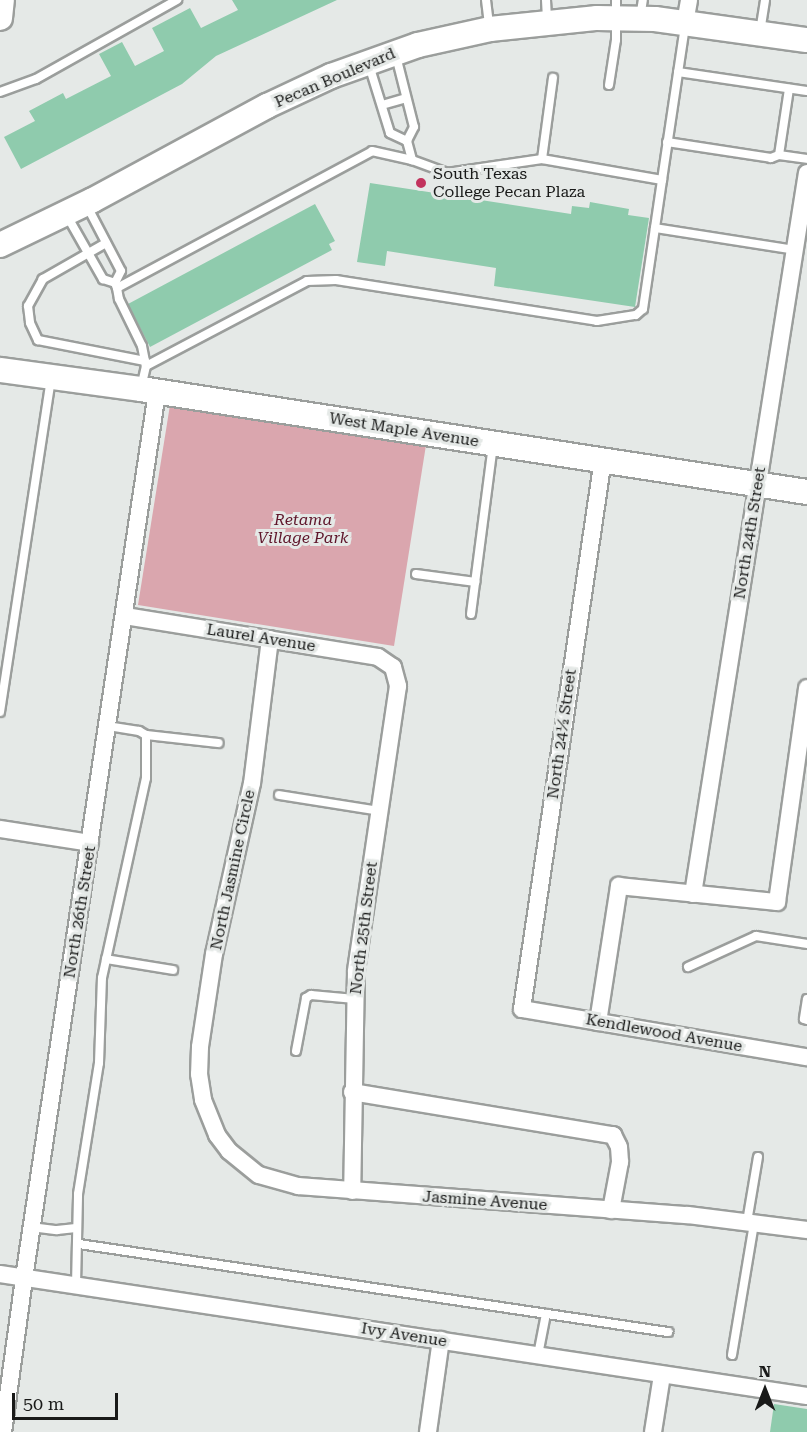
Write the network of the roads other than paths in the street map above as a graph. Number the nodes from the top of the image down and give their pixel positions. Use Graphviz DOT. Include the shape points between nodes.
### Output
graph roads {
  1 [pos="3,0"];
  2 [pos="177,0"];
  3 [pos="486,0"];
  4 [pos="765,0"];
  5 [pos="616,9"];
  6 [pos="641,9"];
  7 [pos="546,11"];
  8 [pos="687,11"];
  9 [pos="0,18"];
  10 [pos="490,29"];
  11 [pos="759,33"];
  12 [pos="807,40"];
  13 [pos="395,52"];
  14 [pos="368,62"];
  15 [pos="678,72"];
  16 [pos="553,78"];
  17 [pos="609,85"];
  18 [pos="789,89"];
  19 [pos="807,91"];
  20 [pos="0,92"];
  21 [pos="406,98"];
  22 [pos="382,105"];
  23 [pos="407,141"];
  24 [pos="667,142"];
  25 [pos="778,155"];
  26 [pos="542,159"];
  27 [pos="807,159"];
  28 [pos="412,160"];
  29 [pos="807,173"];
  30 [pos="662,180"];
  31 [pos="76,208"];
  32 [pos="654,228"];
  33 [pos="106,243"];
  34 [pos="0,245"];
  35 [pos="795,250"];
  36 [pos="88,254"];
  37 [pos="116,286"];
  38 [pos="0,370"];
  39 [pos="51,377"];
  40 [pos="147,377"];
  41 [pos="493,443"];
  42 [pos="603,459"];
  43 [pos="758,485"];
  44 [pos="807,492"];
  45 [pos="416,574"];
  46 [pos="475,582"];
  47 [pos="471,614"];
  48 [pos="125,616"];
  49 [pos="270,639"];
  50 [pos="393,667"];
  51 [pos="807,688"];
  52 [pos="0,712"];
  53 [pos="108,726"];
  54 [pos="146,735"];
  55 [pos="219,743"];
  56 [pos="279,795"];
  57 [pos="380,811"];
  58 [pos="0,829"];
  59 [pos="90,843"];
  60 [pos="693,894"];
  61 [pos="807,945"];
  62 [pos="106,959"];
  63 [pos="688,967"];
  64 [pos="172,970"];
  65 [pos="355,999"];
  66 [pos="807,999"];
  67 [pos="522,1008"];
  68 [pos="807,1020"];
  69 [pos="598,1022"];
  70 [pos="296,1051"];
  71 [pos="807,1057"];
  72 [pos="352,1092"];
  73 [pos="203,1100"];
  74 [pos="758,1157"];
  75 [pos="351,1191"];
  76 [pos="611,1210"];
  77 [pos="750,1223"];
  78 [pos="32,1227"];
  79 [pos="76,1228"];
  80 [pos="807,1230"];
  81 [pos="79,1244"];
  82 [pos="0,1274"];
  83 [pos="24,1278"];
  84 [pos="76,1285"];
  85 [pos="546,1314"];
  86 [pos="668,1332"];
  87 [pos="441,1340"];
  88 [pos="538,1355"];
  89 [pos="732,1355"];
  90 [pos="662,1375"];
  91 [pos="807,1396"];
  92 [pos="3,1432"];
  93 [pos="428,1432"];
  94 [pos="653,1432"];
  1 -- 9 [label="main road"];
  2 -- 20 [label="lane" via="36,79"];
  3 -- 10 [label="lane"];
  4 -- 11 [label="lane"];
  5 -- 6 [label="main road, Pecan Boulevard"];
  5 -- 7 [label="main road, Pecan Boulevard"];
  5 -- 17 [label="lane"];
  6 -- 8 [label="main road, Pecan Boulevard"];
  7 -- 10 [label="main road, Pecan Boulevard"];
  8 -- 11 [label="main road, Pecan Boulevard"];
  8 -- 15 [label="lane"];
  10 -- 13 [label="main road, Pecan Boulevard"];
  11 -- 12 [label="main road, Pecan Boulevard"];
  13 -- 14 [label="main road, Pecan Boulevard"];
  13 -- 21 [label="lane"];
  14 -- 22 [label="lane"];
  14 -- 31 [label="main road, Pecan Boulevard" via="267,106"];
  15 -- 18 [label="lane"];
  15 -- 24 [label="lane"];
  16 -- 26 [label="lane"];
  18 -- 19 [label="lane"];
  18 -- 25 [label="lane"];
  21 -- 22 [label="lane"];
  21 -- 23 [label="lane" via="414,127"];
  22 -- 23 [label="lane" via="390,133"];
  23 -- 28 [label="lane"];
  24 -- 25 [label="lane" via="771,158"];
  24 -- 30 [label="lane"];
  25 -- 27 [label="lane"];
  26 -- 28 [label="lane" via="447,173"];
  26 -- 30 [label="lane"];
  28 -- 37 [label="lane" via="372,151"];
  29 -- 35 [label="street, North 24th Street"];
  30 -- 32 [label="lane"];
  31 -- 33 [label="lane"];
  31 -- 34 [label="main road, Pecan Boulevard"];
  31 -- 36 [label="lane"];
  32 -- 35 [label="lane"];
  32 -- 40 [label="lane" via="643,309 636,315 597,321 336,280 307,281"];
  33 -- 36 [label="lane"];
  33 -- 37 [label="lane" via="121,271"];
  35 -- 43 [label="street, North 24th Street"];
  36 -- 37 [label="lane" via="103,279"];
  36 -- 40 [label="lane" via="43,279 33,295 28,306 38,340"];
  37 -- 40 [label="lane" via="142,346"];
  38 -- 39 [label="main road, West Maple Avenue"];
  39 -- 40 [label="main road, West Maple Avenue"];
  39 -- 52 [label="lane"];
  40 -- 41 [label="main road, West Maple Avenue"];
  40 -- 48 [label="street, North 26th Street"];
  41 -- 42 [label="main road, West Maple Avenue"];
  41 -- 46 [label="lane"];
  42 -- 43 [label="main road, West Maple Avenue"];
  42 -- 67 [label="street, North 24½ Street"];
  43 -- 44 [label="main road, West Maple Avenue"];
  43 -- 60 [label="street, North 24th Street"];
  45 -- 46 [label="lane"];
  46 -- 47 [label="lane"];
  48 -- 49 [label="street, Laurel Avenue"];
  48 -- 53 [label="street, North 26th Street"];
  49 -- 50 [label="street, Laurel Avenue" via="378,657"];
  49 -- 73 [label="street, North Jasmine Circle" via="252,783 202,1020 199,1074"];
  50 -- 57 [label="street, North 25th Street" via="398,686"];
  51 -- 60 [label="street" via="777,902"];
  53 -- 54 [label="lane"];
  53 -- 59 [label="street, North 26th Street"];
  54 -- 55 [label="lane"];
  54 -- 62 [label="lane" via="146,778"];
  56 -- 57 [label="lane"];
  57 -- 65 [label="street, North 25th Street"];
  58 -- 59 [label="street"];
  59 -- 78 [label="street, North 26th Street"];
  60 -- 69 [label="street" via="619,886"];
  61 -- 63 [label="lane" via="756,936"];
  62 -- 64 [label="lane"];
  62 -- 79 [label="lane" via="100,1003 99,1063"];
  65 -- 70 [label="lane" via="311,995 306,998"];
  65 -- 72 [label="street, North 25th Street"];
  66 -- 68 [label="lane"];
  67 -- 69 [label="street, Kendlewood Avenue"];
  69 -- 71 [label="street, Kendlewood Avenue"];
  72 -- 75 [label="street, North 25th Street"];
  72 -- 76 [label="street" via="613,1135 620,1162"];
  73 -- 75 [label="street, Jasmine Avenue" via="217,1135 229,1151 260,1175 298,1186"];
  74 -- 77 [label="lane"];
  75 -- 76 [label="street, Jasmine Avenue"];
  76 -- 77 [label="street, Jasmine Avenue"];
  77 -- 80 [label="street, Jasmine Avenue"];
  77 -- 89 [label="lane"];
  78 -- 79 [label="lane"];
  78 -- 83 [label="street, North 26th Street"];
  79 -- 81 [label="lane"];
  81 -- 84 [label="lane"];
  81 -- 85 [label="lane"];
  82 -- 83 [label="street, Ivy Avenue"];
  83 -- 84 [label="street, Ivy Avenue"];
  83 -- 92 [label="street, North 26th Street"];
  84 -- 87 [label="street, Ivy Avenue"];
  85 -- 86 [label="lane"];
  85 -- 88 [label="lane"];
  87 -- 88 [label="street, Ivy Avenue"];
  87 -- 93 [label="street"];
  88 -- 90 [label="street, Ivy Avenue"];
  90 -- 91 [label="street, Ivy Avenue"];
  90 -- 94 [label="street"];
}
